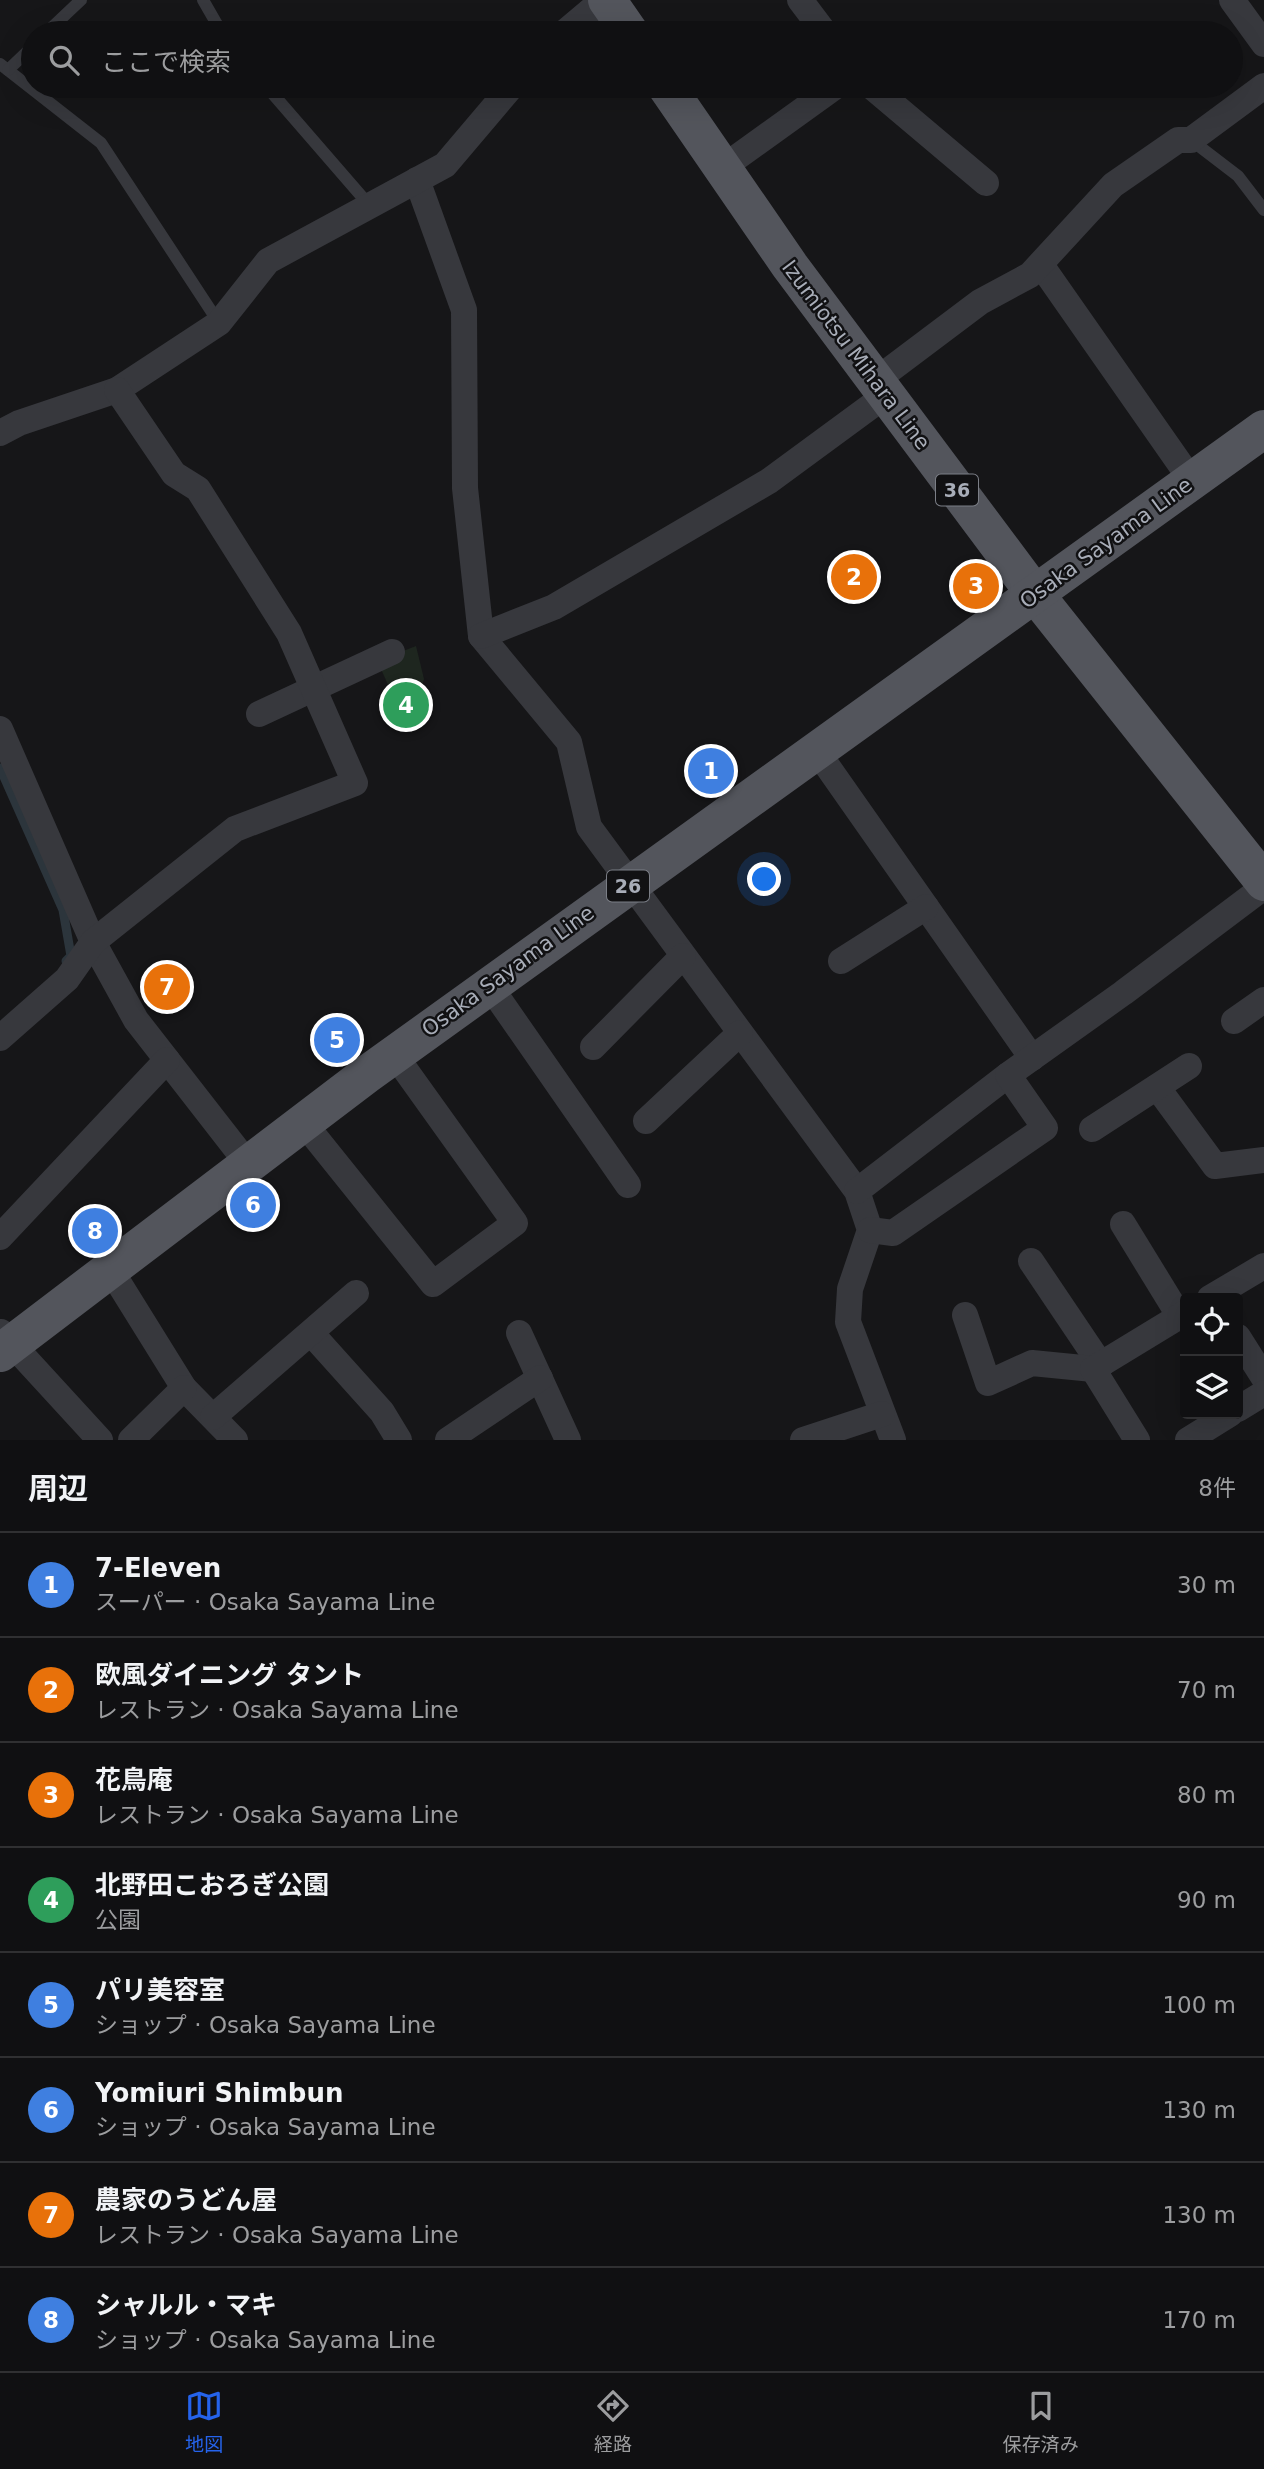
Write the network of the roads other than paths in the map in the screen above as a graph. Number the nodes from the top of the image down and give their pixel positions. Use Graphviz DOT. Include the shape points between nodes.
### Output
graph roads {
  1 [pos="81,0"];
  2 [pos="203,0"];
  3 [pos="605,0"];
  4 [pos="800,0"];
  5 [pos="1233,0"];
  6 [pos="59,21"];
  7 [pos="215,21"];
  8 [pos="579,21"];
  9 [pos="621,21"];
  10 [pos="816,21"];
  11 [pos="1264,44"];
  12 [pos="21,55"];
  13 [pos="4,67"];
  14 [pos="21,80"];
  15 [pos="1264,86"];
  16 [pos="44,98"];
  17 [pos="276,98"];
  18 [pos="502,98"];
  19 [pos="674,98"];
  20 [pos="819,98"];
  21 [pos="885,98"];
  22 [pos="1191,139"];
  23 [pos="722,168"];
  24 [pos="417,180"];
  25 [pos="986,183"];
  26 [pos="370,206"];
  27 [pos="1264,210"];
  28 [pos="1041,265"];
  29 [pos="219,323"];
  30 [pos="880,388"];
  31 [pos="117,390"];
  32 [pos="1264,429"];
  33 [pos="0,433"];
  34 [pos="1192,481"];
  35 [pos="1035,594"];
  36 [pos="481,636"];
  37 [pos="393,652"];
  38 [pos="314,689"];
  39 [pos="259,713"];
  40 [pos="0,729"];
  41 [pos="816,750"];
  42 [pos="1264,882"];
  43 [pos="629,885"];
  44 [pos="1264,887"];
  45 [pos="926,907"];
  46 [pos="93,943"];
  47 [pos="683,956"];
  48 [pos="841,961"];
  49 [pos="489,985"];
  50 [pos="1264,1000"];
  51 [pos="1234,1021"];
  52 [pos="740,1033"];
  53 [pos="0,1038"];
  54 [pos="593,1047"];
  55 [pos="394,1054"];
  56 [pos="1032,1058"];
  57 [pos="167,1060"];
  58 [pos="1189,1066"];
  59 [pos="1008,1074"];
  60 [pos="1157,1087"];
  61 [pos="646,1121"];
  62 [pos="303,1122"];
  63 [pos="1093,1129"];
  64 [pos="1264,1160"];
  65 [pos="248,1164"];
  66 [pos="628,1185"];
  67 [pos="857,1191"];
  68 [pos="1123,1224"];
  69 [pos="870,1230"];
  70 [pos="0,1237"];
  71 [pos="1031,1261"];
  72 [pos="1264,1266"];
  73 [pos="110,1269"];
  74 [pos="356,1293"];
  75 [pos="1220,1293"];
  76 [pos="1180,1310"];
  77 [pos="965,1315"];
  78 [pos="1180,1317"];
  79 [pos="519,1333"];
  80 [pos="311,1334"];
  81 [pos="4,1343"];
  82 [pos="1243,1345"];
  83 [pos="1097,1367"];
  84 [pos="540,1378"];
  85 [pos="1264,1378"];
  86 [pos="184,1388"];
  87 [pos="1264,1392"];
  88 [pos="1243,1406"];
  89 [pos="882,1414"];
  90 [pos="213,1417"];
  91 [pos="1222,1419"];
  92 [pos="100,1440"];
  93 [pos="131,1440"];
  94 [pos="235,1440"];
  95 [pos="399,1440"];
  96 [pos="448,1440"];
  97 [pos="568,1440"];
  98 [pos="803,1440"];
  99 [pos="893,1440"];
  100 [pos="1138,1440"];
  101 [pos="1188,1440"];
  1 -- 6 [label="lane"];
  2 -- 7 [label="lane"];
  3 -- 8 [label="street"];
  3 -- 9 [label="main road"];
  4 -- 10 [label="street"];
  5 -- 11 [label="street"];
  12 -- 13 [label="lane"];
  13 -- 14 [label="lane"];
  15 -- 22 [label="street"];
  16 -- 29 [label="lane" via="101,143"];
  17 -- 26 [label="lane"];
  18 -- 24 [label="street" via="445,165"];
  19 -- 23 [label="main road, Izumiotsu Mihara Line / 36"];
  20 -- 23 [label="street"];
  21 -- 25 [label="street"];
  22 -- 27 [label="lane" via="1238,176"];
  22 -- 28 [label="street" via="1178,140 1113,185"];
  23 -- 30 [label="main road, Izumiotsu Mihara Line / 36"];
  24 -- 26 [label="street"];
  24 -- 36 [label="street" via="464,310 465,488"];
  26 -- 29 [label="street" via="268,261"];
  28 -- 30 [label="street" via="980,302"];
  28 -- 34 [label="street"];
  29 -- 31 [label="street"];
  30 -- 35 [label="main road, Izumiotsu Mihara Line / 36"];
  30 -- 36 [label="street" via="769,481 554,607"];
  31 -- 33 [label="street"];
  31 -- 38 [label="street" via="174,474 198,489 289,633"];
  32 -- 34 [label="main road, Osaka Sayama Line / 26"];
  34 -- 35 [label="main road, Osaka Sayama Line / 26"];
  35 -- 41 [label="main road, Osaka Sayama Line / 26"];
  35 -- 42 [label="main road, Izumiotsu Mihara Line / 36"];
  36 -- 43 [label="street" via="569,742 589,827"];
  37 -- 38 [label="street"];
  38 -- 39 [label="street"];
  38 -- 46 [label="street" via="355,783 235,829"];
  40 -- 46 [label="street"];
  41 -- 43 [label="main road, Osaka Sayama Line / 26"];
  41 -- 45 [label="street"];
  43 -- 47 [label="street"];
  43 -- 49 [label="main road, Osaka Sayama Line / 26"];
  44 -- 56 [label="street"];
  45 -- 48 [label="street"];
  45 -- 56 [label="street"];
  46 -- 53 [label="street" via="67,979"];
  46 -- 57 [label="street" via="136,1020"];
  47 -- 52 [label="street"];
  47 -- 54 [label="street"];
  49 -- 55 [label="main road, Osaka Sayama Line / 26"];
  49 -- 66 [label="street"];
  50 -- 51 [label="street"];
  52 -- 61 [label="street"];
  52 -- 67 [label="street"];
  55 -- 62 [label="main road, Osaka Sayama Line / 26"];
  55 -- 62 [label="street" via="515,1223 433,1284"];
  56 -- 59 [label="street"];
  57 -- 65 [label="street"];
  57 -- 70 [label="street"];
  58 -- 60 [label="street"];
  59 -- 67 [label="street"];
  59 -- 69 [label="street" via="1045,1128 892,1233"];
  60 -- 63 [label="street"];
  60 -- 64 [label="street" via="1215,1166"];
  62 -- 65 [label="main road, Osaka Sayama Line / 26"];
  65 -- 73 [label="main road, Osaka Sayama Line / 26"];
  67 -- 69 [label="street"];
  68 -- 76 [label="street"];
  69 -- 89 [label="street" via="850,1289 848,1322"];
  71 -- 83 [label="street"];
  72 -- 75 [label="street"];
  73 -- 81 [label="main road, Osaka Sayama Line / 26"];
  73 -- 86 [label="street"];
  74 -- 80 [label="street"];
  77 -- 83 [label="street" via="988,1382 1032,1363"];
  78 -- 83 [label="street"];
  79 -- 84 [label="street"];
  80 -- 90 [label="street"];
  80 -- 95 [label="street" via="382,1412"];
  81 -- 92 [label="street"];
  82 -- 85 [label="street"];
  83 -- 100 [label="street"];
  84 -- 96 [label="street"];
  84 -- 97 [label="street"];
  86 -- 90 [label="street"];
  86 -- 93 [label="street"];
  87 -- 88 [label="street"];
  89 -- 98 [label="street"];
  89 -- 99 [label="street"];
  90 -- 94 [label="street"];
  91 -- 101 [label="street"];
}
